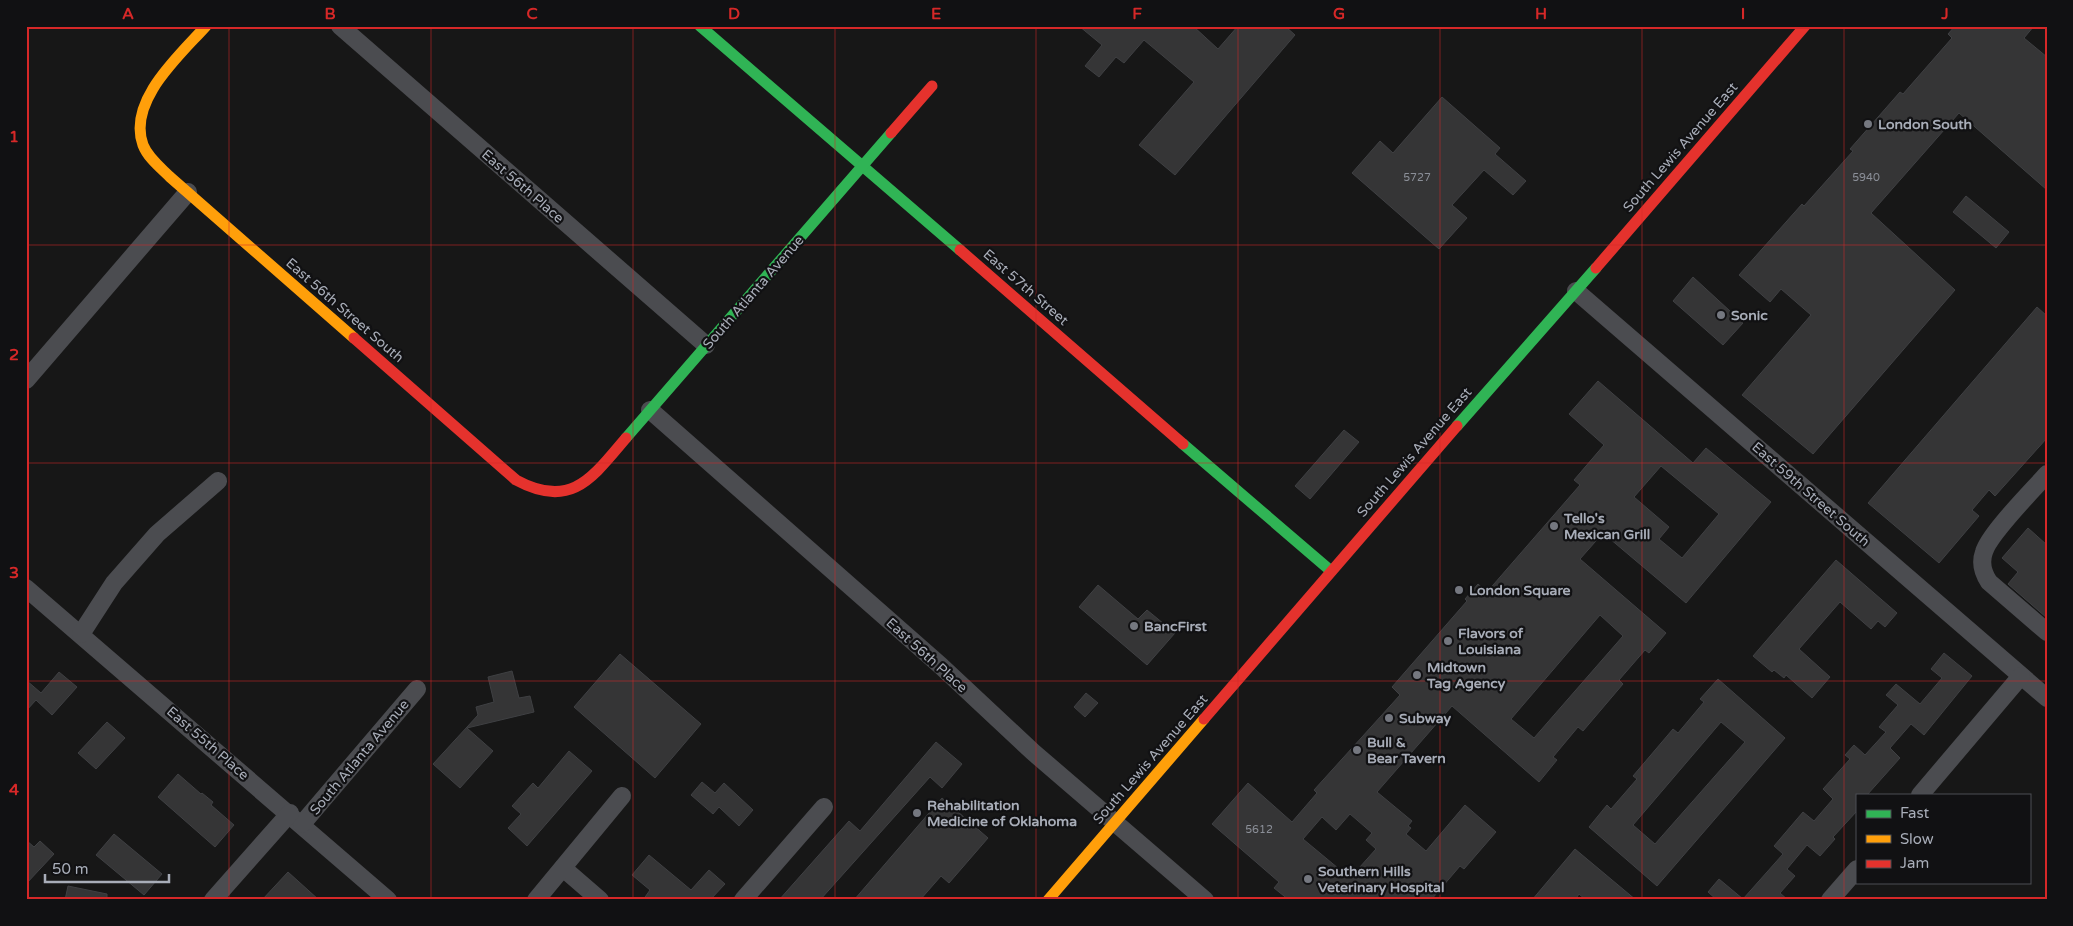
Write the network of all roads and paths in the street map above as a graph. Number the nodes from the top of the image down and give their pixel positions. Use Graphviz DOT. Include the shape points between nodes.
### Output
graph roads {
  1 [pos="206,26"];
  2 [pos="340,26"];
  3 [pos="700,26"];
  4 [pos="1805,26"];
  5 [pos="932,86"];
  6 [pos="863,165"];
  7 [pos="188,192"];
  8 [pos="1576,291"];
  9 [pos="706,345"];
  10 [pos="26,380"];
  11 [pos="650,410"];
  12 [pos="2047,474"];
  13 [pos="218,482"];
  14 [pos="569,491"];
  15 [pos="1331,571"];
  16 [pos="26,588"];
  17 [pos="2047,632"];
  18 [pos="81,634"];
  19 [pos="2022,676"];
  20 [pos="416,689"];
  21 [pos="2047,698"];
  22 [pos="1921,794"];
  23 [pos="622,796"];
  24 [pos="824,807"];
  25 [pos="296,819"];
  26 [pos="1114,822"];
  27 [pos="563,868"];
  28 [pos="1856,869"];
  29 [pos="214,900"];
  30 [pos="388,900"];
  31 [pos="536,900"];
  32 [pos="600,900"];
  33 [pos="742,900"];
  34 [pos="1048,900"];
  35 [pos="1205,900"];
  36 [pos="1830,900"];
  1 -- 7 [label="street, East 56th Street South" via="150,92 141,111 138,130 151,158"];
  2 -- 9 [label="street, East 56th Place"];
  3 -- 6 [label="street, East 57th Street"];
  4 -- 8 [label="street, South Lewis Avenue East"];
  5 -- 6 [label="street, South Atlanta Avenue"];
  6 -- 9 [label="street, South Atlanta Avenue"];
  6 -- 15 [label="street, East 57th Street"];
  7 -- 10 [label="street"];
  7 -- 14 [label="street, East 56th Street South" via="516,480 532,490 548,494"];
  8 -- 15 [label="street, South Lewis Avenue East"];
  8 -- 19 [label="street, East 59th Street South"];
  9 -- 11 [label="street, South Atlanta Avenue"];
  11 -- 14 [label="street, South Atlanta Avenue" via="596,473"];
  11 -- 26 [label="street, East 56th Place"];
  12 -- 17 [label="street" via="1989,541 1982,560 1985,576 1990,582"];
  13 -- 18 [label="street" via="157,534 114,583"];
  15 -- 26 [label="street, South Lewis Avenue East"];
  16 -- 18 [label="street, East 55th Place"];
  18 -- 25 [label="street, East 55th Place"];
  19 -- 21 [label="street, East 59th Street South"];
  19 -- 22 [label="street"];
  20 -- 25 [label="street, South Atlanta Avenue"];
  23 -- 27 [label="street"];
  24 -- 33 [label="street"];
  25 -- 29 [label="street, South Atlanta Avenue"];
  25 -- 30 [label="street, East 55th Place"];
  26 -- 34 [label="street, South Lewis Avenue East"];
  26 -- 35 [label="street, East 56th Place"];
  27 -- 31 [label="street"];
  27 -- 32 [label="street"];
  28 -- 36 [label="street"];
}
